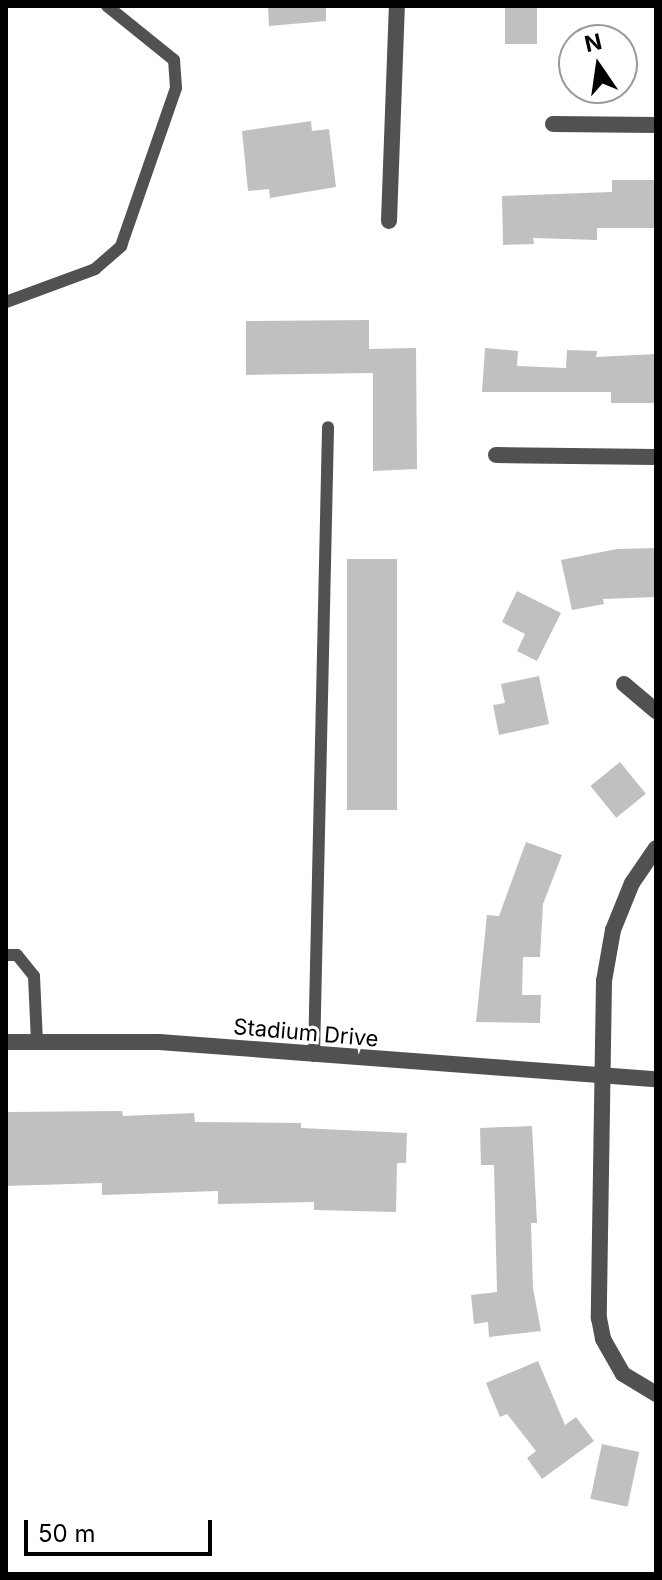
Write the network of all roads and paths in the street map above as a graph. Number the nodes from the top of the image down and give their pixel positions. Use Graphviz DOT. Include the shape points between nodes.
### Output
graph roads {
  1 [pos="107,6"];
  2 [pos="397,6"];
  3 [pos="553,124"];
  4 [pos="656,125"];
  5 [pos="389,221"];
  6 [pos="6,302"];
  7 [pos="328,427"];
  8 [pos="496,455"];
  9 [pos="656,457"];
  10 [pos="624,684"];
  11 [pos="656,711"];
  12 [pos="656,848"];
  13 [pos="6,955"];
  14 [pos="37,1041"];
  15 [pos="6,1042"];
  16 [pos="314,1056"];
  17 [pos="603,1075"];
  18 [pos="656,1079"];
  19 [pos="656,1394"];
  1 -- 6 [label="lane" via="174,60 176,88 121,246 95,269"];
  2 -- 5 [label="street"];
  3 -- 4 [label="street"];
  7 -- 16 [label="lane"];
  8 -- 9 [label="street"];
  10 -- 11 [label="street"];
  12 -- 17 [label="street" via="632,883 613,930 604,981"];
  13 -- 14 [label="lane" via="17,955 34,976"];
  14 -- 15 [label="street, Stadium Drive"];
  14 -- 16 [label="street, Stadium Drive" via="159,1042"];
  16 -- 17 [label="street, Stadium Drive"];
  17 -- 18 [label="street, Stadium Drive"];
  17 -- 19 [label="street" via="599,1318 603,1339 623,1374"];
}
